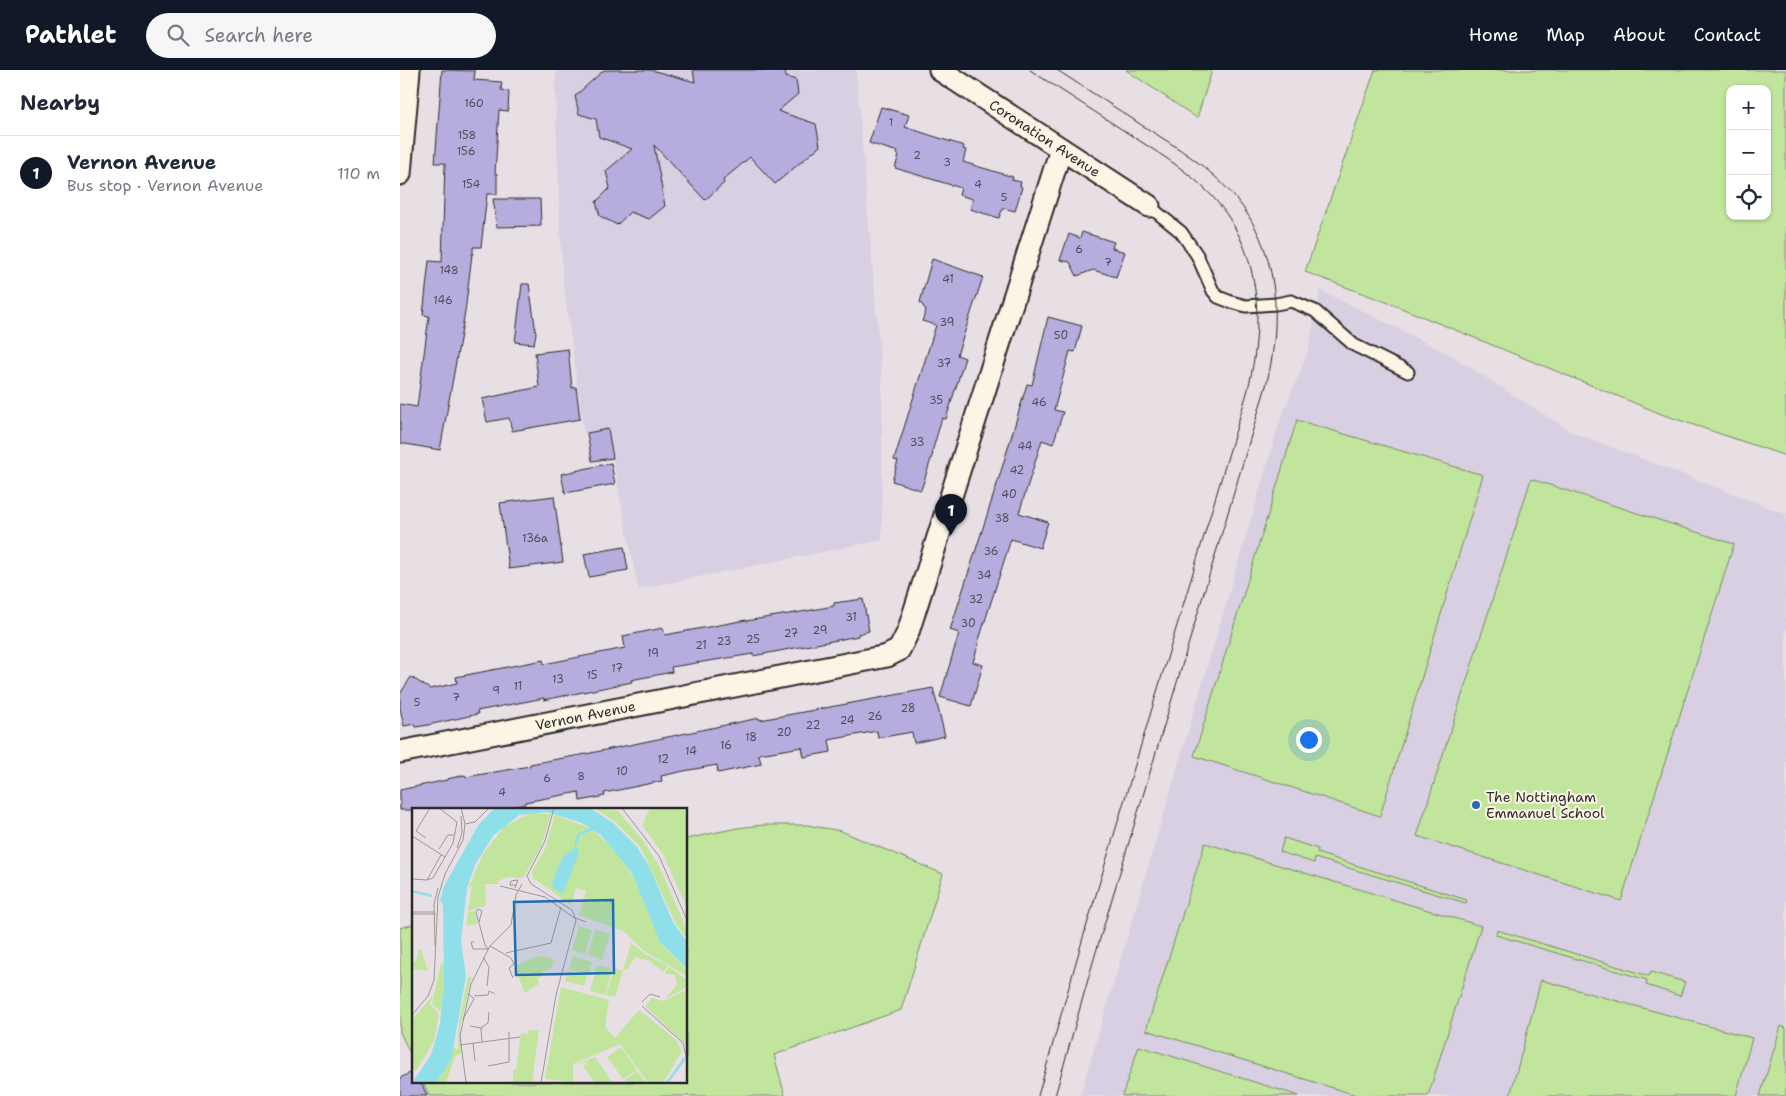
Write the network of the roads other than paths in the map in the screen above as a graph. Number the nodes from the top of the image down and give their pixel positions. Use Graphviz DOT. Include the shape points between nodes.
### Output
graph roads {
  1 [pos="410,70"];
  2 [pos="940,70"];
  3 [pos="1061,150"];
  4 [pos="400,174"];
  5 [pos="1149,206"];
  6 [pos="1408,372"];
  7 [pos="400,752"];
  1 -- 4 [label="street"];
  2 -- 3 [label="street, Coronation Avenue"];
  3 -- 5 [label="street, Coronation Avenue"];
  3 -- 7 [label="street, Vernon Avenue" via="908,632 899,650 887,656"];
  5 -- 6 [label="lane" via="1181,232 1197,255 1218,297 1246,306 1291,300 1315,311 1354,346"];
}
